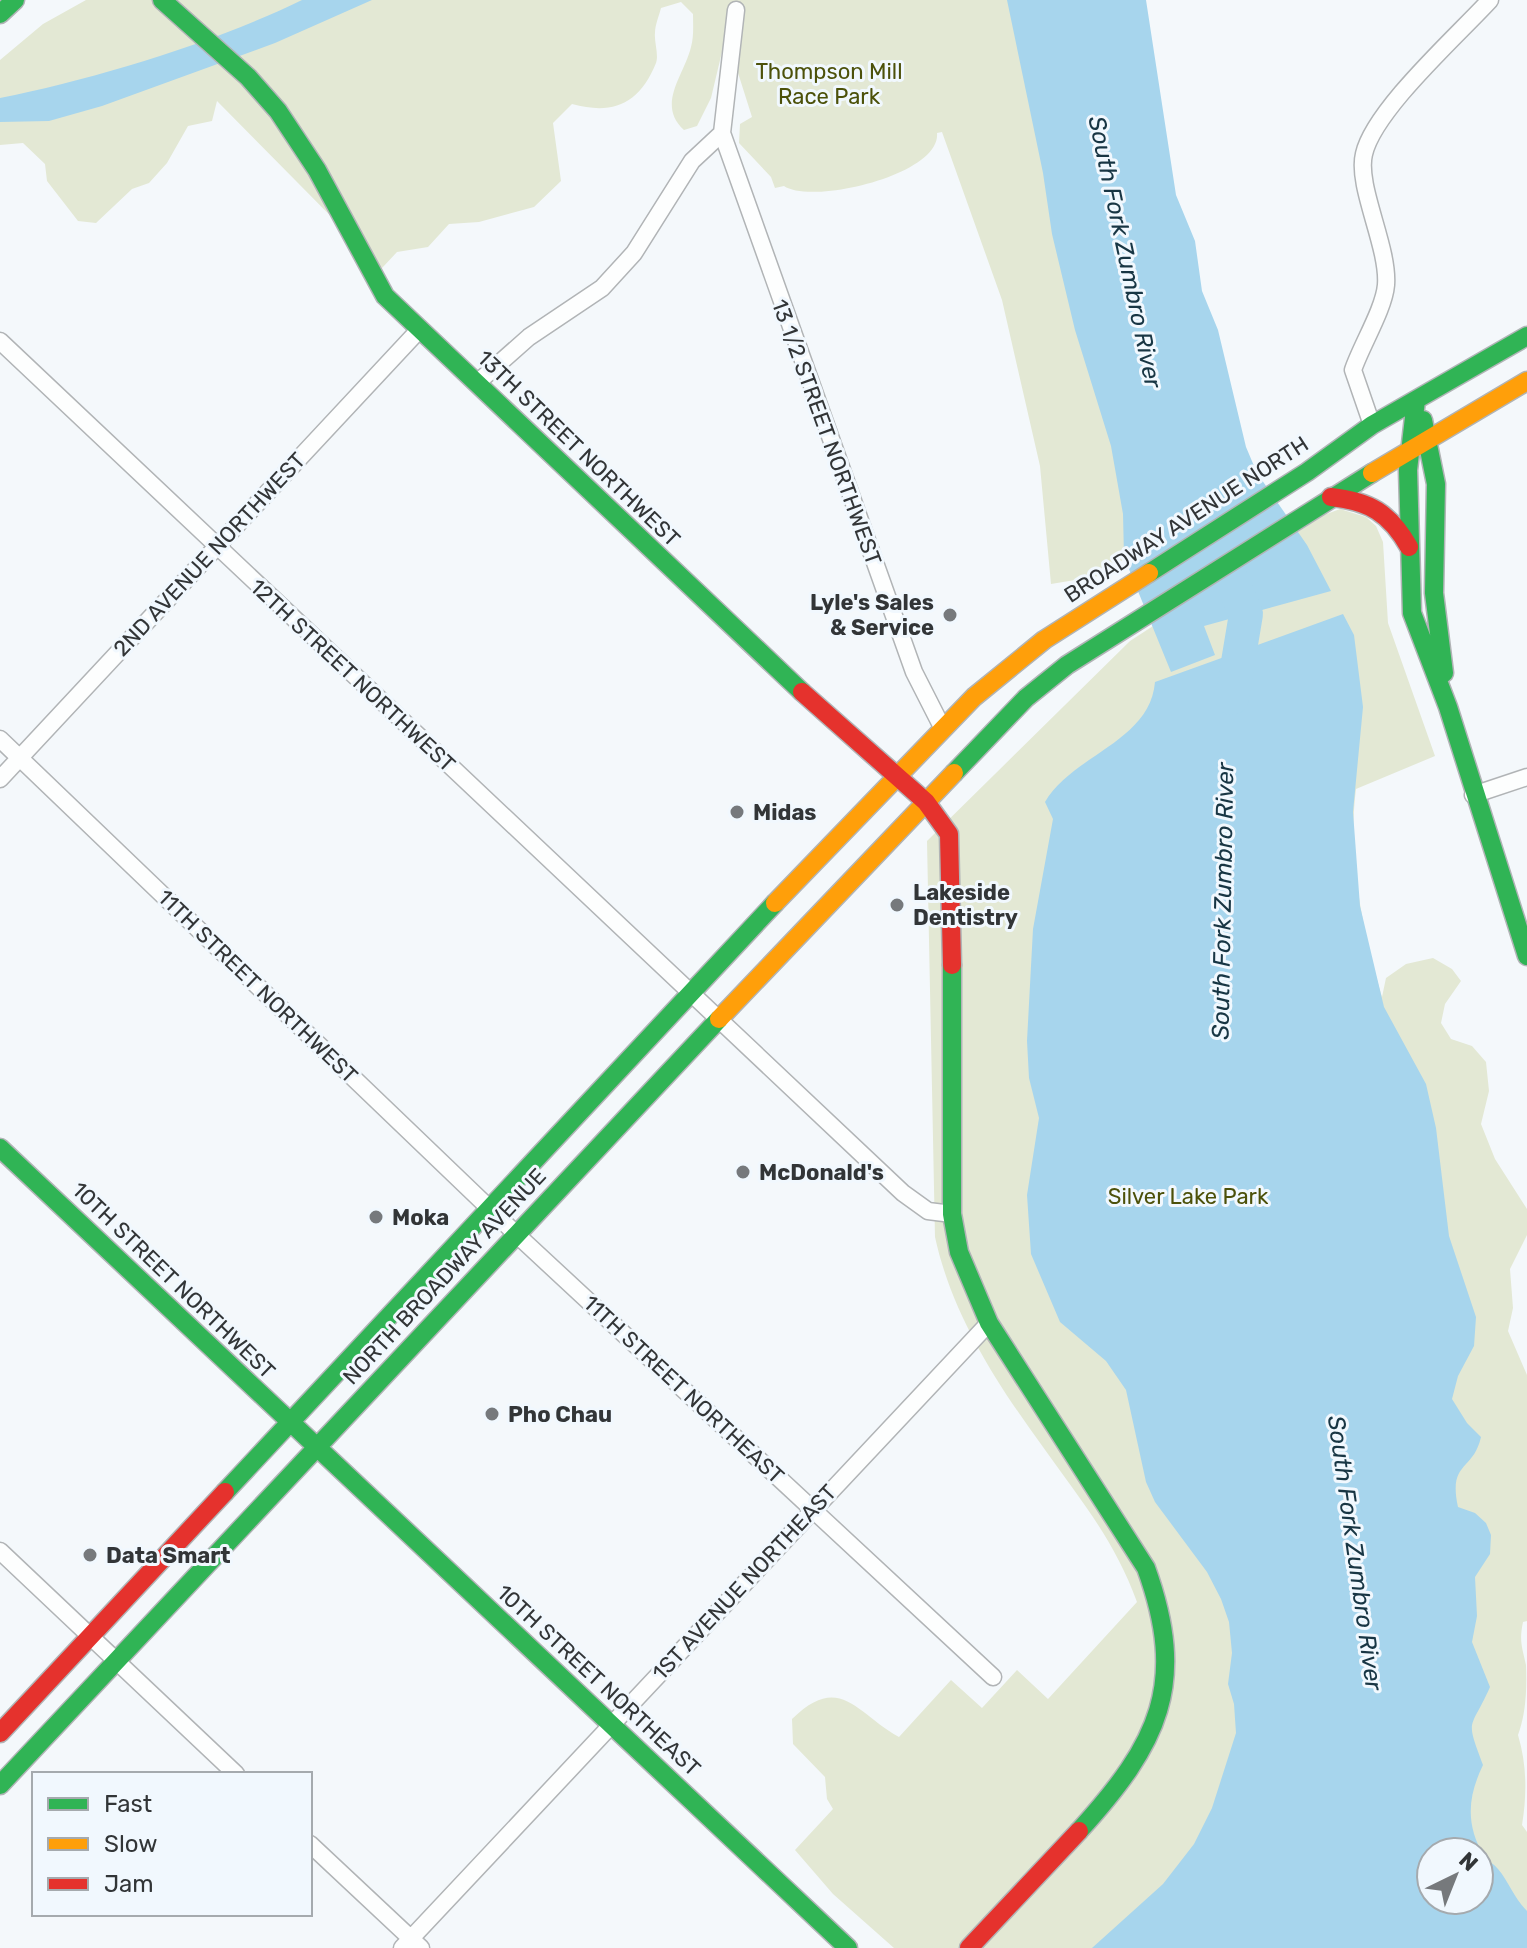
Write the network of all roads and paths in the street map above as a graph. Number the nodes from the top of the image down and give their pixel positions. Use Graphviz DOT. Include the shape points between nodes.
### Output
graph roads {
  1 [pos="15,0"];
  2 [pos="1490,0"];
  3 [pos="174,4"];
  4 [pos="736,10"];
  5 [pos="0,14"];
  6 [pos="722,133"];
  7 [pos="419,330"];
  8 [pos="1527,336"];
  9 [pos="0,341"];
  10 [pos="1527,381"];
  11 [pos="477,383"];
  12 [pos="1416,400"];
  13 [pos="1372,425"];
  14 [pos="1430,438"];
  15 [pos="1409,450"];
  16 [pos="1326,501"];
  17 [pos="217,547"];
  18 [pos="1409,547"];
  19 [pos="1448,707"];
  20 [pos="942,727"];
  21 [pos="0,739"];
  22 [pos="20,758"];
  23 [pos="896,775"];
  24 [pos="1527,777"];
  25 [pos="0,779"];
  26 [pos="1473,795"];
  27 [pos="926,802"];
  28 [pos="1527,956"];
  29 [pos="691,995"];
  30 [pos="712,1014"];
  31 [pos="0,1148"];
  32 [pos="491,1210"];
  33 [pos="952,1214"];
  34 [pos="515,1233"];
  35 [pos="989,1323"];
  36 [pos="290,1424"];
  37 [pos="315,1448"];
  38 [pos="814,1508"];
  39 [pos="0,1551"];
  40 [pos="90,1637"];
  41 [pos="116,1662"];
  42 [pos="993,1677"];
  43 [pos="611,1724"];
  44 [pos="0,1733"];
  45 [pos="234,1772"];
  46 [pos="0,1785"];
  47 [pos="312,1846"];
  48 [pos="411,1945"];
  49 [pos="848,1948"];
  50 [pos="969,1948"];
  1 -- 5 [label="main road"];
  2 -- 13 [label="street" via="1380,119 1363,156 1386,266 1386,288 1353,370"];
  3 -- 7 [label="main road, 13TH STREET NORTHWEST" via="291,127 385,296"];
  4 -- 6 [label="street"];
  6 -- 11 [label="street" via="692,161 634,253 602,288 529,337"];
  6 -- 20 [label="street, 13 1/2 STREET NORTHWEST" via="914,672"];
  7 -- 11 [label="main road, 13TH STREET NORTHWEST"];
  7 -- 17 [label="street, 2ND AVENUE NORTHWEST"];
  8 -- 12 [label="main road, BROADWAY AVENUE NORTH"];
  9 -- 17 [label="street, 12TH STREET NORTHWEST"];
  10 -- 14 [label="main road"];
  11 -- 23 [label="main road, 13TH STREET NORTHWEST"];
  12 -- 13 [label="main road, BROADWAY AVENUE NORTH"];
  12 -- 14 [label="main road"];
  12 -- 15 [label="main road"];
  13 -- 20 [label="main road, BROADWAY AVENUE NORTH" via="1018,660"];
  14 -- 15 [label="main road"];
  14 -- 19 [label="main road" via="1437,488 1434,594"];
  15 -- 16 [label="main road"];
  15 -- 18 [label="main road"];
  16 -- 18 [label="main road" via="1363,500 1384,512"];
  16 -- 27 [label="main road" via="1041,685"];
  17 -- 22 [label="street, 2ND AVENUE NORTHWEST"];
  17 -- 29 [label="street, 12TH STREET NORTHWEST"];
  18 -- 19 [label="main road" via="1412,613"];
  19 -- 26 [label="main road"];
  20 -- 23 [label="main road, BROADWAY AVENUE NORTH"];
  21 -- 22 [label="street, 11TH STREET NORTHWEST"];
  22 -- 25 [label="street, 2ND AVENUE NORTHWEST"];
  22 -- 32 [label="street, 11TH STREET NORTHWEST"];
  23 -- 27 [label="main road, 13TH STREET NORTHWEST"];
  23 -- 29 [label="main road, NORTH BROADWAY AVENUE"];
  24 -- 26 [label="street"];
  26 -- 28 [label="main road"];
  27 -- 30 [label="main road, NORTH BROADWAY AVENUE"];
  27 -- 33 [label="main road, 13TH STREET NORTHWEST" via="943,821 952,847"];
  29 -- 30 [label="street, 12TH STREET NORTHWEST"];
  29 -- 32 [label="main road, NORTH BROADWAY AVENUE"];
  30 -- 33 [label="street, 12TH STREET NORTHWEST" via="903,1193 928,1211"];
  30 -- 34 [label="main road, NORTH BROADWAY AVENUE"];
  31 -- 36 [label="main road, 10TH STREET NORTHWEST"];
  32 -- 34 [label="street, 11TH STREET NORTHWEST"];
  32 -- 36 [label="main road, NORTH BROADWAY AVENUE"];
  33 -- 35 [label="main road, 13TH STREET NORTHWEST" via="964,1269"];
  34 -- 37 [label="main road, NORTH BROADWAY AVENUE"];
  34 -- 38 [label="street, 11TH STREET NORTHEAST"];
  35 -- 38 [label="street, 1ST AVENUE NORTHEAST"];
  35 -- 50 [label="main road, 13TH STREET NORTHWEST" via="1146,1568 1161,1613 1166,1666 1153,1731 1129,1775"];
  36 -- 37 [label="main road, 10TH STREET NORTHWEST"];
  36 -- 40 [label="main road, NORTH BROADWAY AVENUE"];
  37 -- 41 [label="main road, NORTH BROADWAY AVENUE"];
  37 -- 43 [label="main road, 10TH STREET NORTHEAST"];
  38 -- 42 [label="street, 11TH STREET NORTHEAST"];
  38 -- 43 [label="street, 1ST AVENUE NORTHEAST"];
  39 -- 40 [label="street"];
  40 -- 41 [label="street"];
  40 -- 44 [label="main road, NORTH BROADWAY AVENUE"];
  41 -- 45 [label="street"];
  41 -- 46 [label="main road, NORTH BROADWAY AVENUE"];
  43 -- 48 [label="street, 1ST AVENUE NORTHEAST"];
  43 -- 49 [label="main road, 10TH STREET NORTHEAST"];
  47 -- 48 [label="street"];
}
